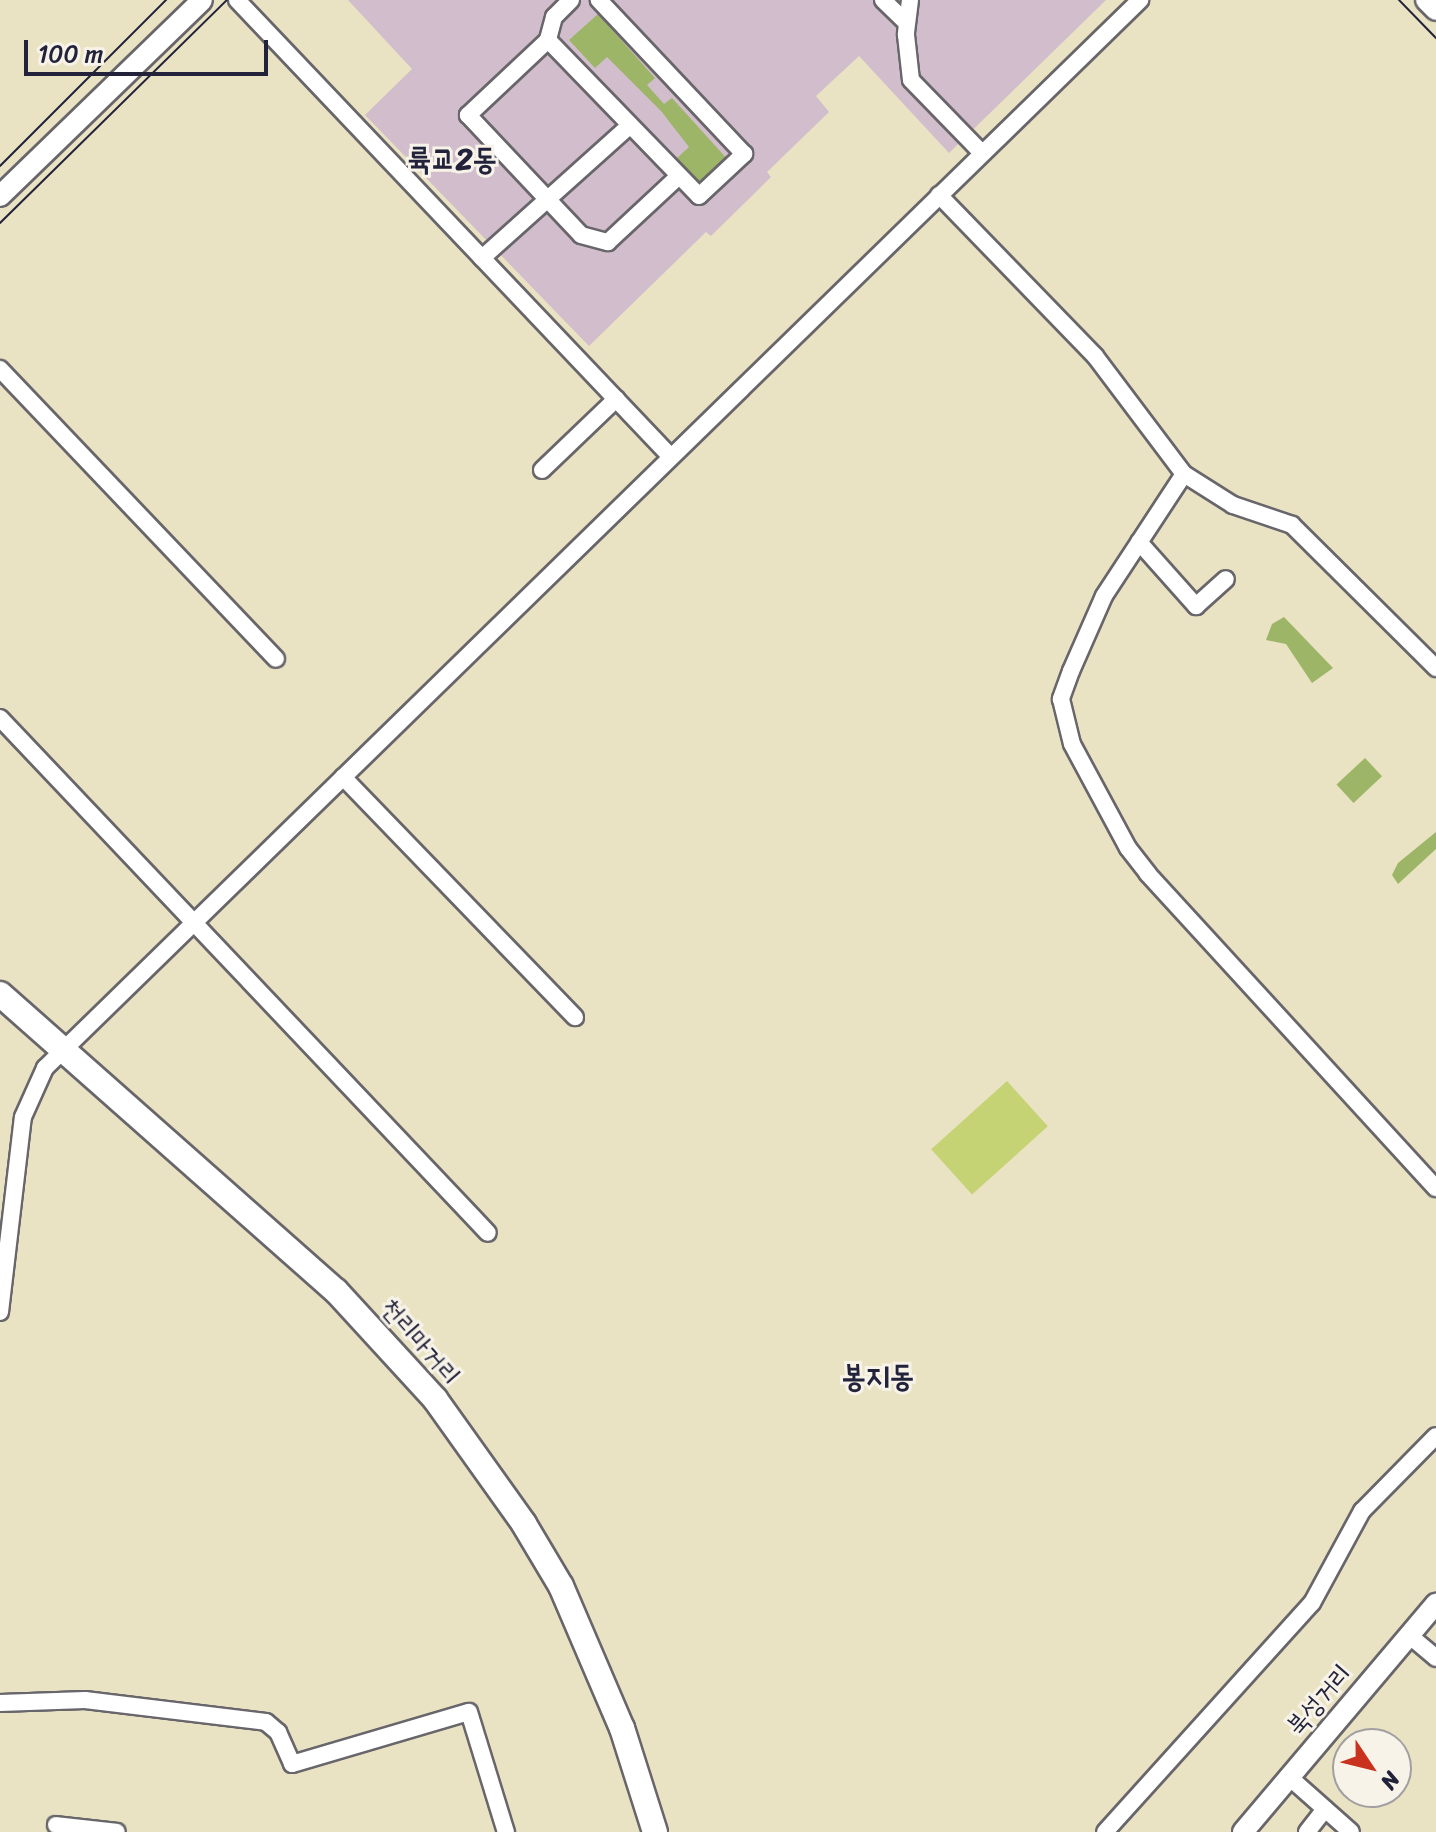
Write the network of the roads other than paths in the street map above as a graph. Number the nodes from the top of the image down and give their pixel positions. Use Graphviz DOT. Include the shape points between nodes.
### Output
graph roads {
  1 [pos="202,0"];
  2 [pos="237,0"];
  3 [pos="571,0"];
  4 [pos="599,0"];
  5 [pos="883,0"];
  6 [pos="910,0"];
  7 [pos="1140,0"];
  8 [pos="1426,0"];
  9 [pos="1436,10"];
  10 [pos="907,23"];
  11 [pos="548,40"];
  12 [pos="629,126"];
  13 [pos="980,151"];
  14 [pos="679,176"];
  15 [pos="939,195"];
  16 [pos="0,196"];
  17 [pos="547,200"];
  18 [pos="482,258"];
  19 [pos="0,369"];
  20 [pos="616,399"];
  21 [pos="671,457"];
  22 [pos="542,470"];
  23 [pos="1184,474"];
  24 [pos="1139,542"];
  25 [pos="1226,579"];
  26 [pos="276,659"];
  27 [pos="1436,668"];
  28 [pos="0,718"];
  29 [pos="343,777"];
  30 [pos="193,922"];
  31 [pos="0,994"];
  32 [pos="575,1017"];
  33 [pos="60,1052"];
  34 [pos="1436,1188"];
  35 [pos="488,1233"];
  36 [pos="0,1312"];
  37 [pos="1436,1436"];
  38 [pos="1436,1604"];
  39 [pos="1410,1636"];
  40 [pos="1436,1658"];
  41 [pos="0,1703"];
  42 [pos="1288,1776"];
  43 [pos="1325,1809"];
  44 [pos="56,1825"];
  45 [pos="117,1832"];
  46 [pos="506,1832"];
  47 [pos="655,1832"];
  48 [pos="1105,1832"];
  49 [pos="1243,1832"];
  50 [pos="1307,1832"];
  51 [pos="1351,1832"];
  1 -- 16 [label="main road"];
  2 -- 18 [label="street"];
  3 -- 11 [label="street" via="554,17"];
  4 -- 14 [label="street" via="744,154 699,196"];
  5 -- 10 [label="street"];
  6 -- 10 [label="street"];
  7 -- 13 [label="street"];
  8 -- 9 [label="main road"];
  10 -- 13 [label="street" via="911,80"];
  11 -- 12 [label="street"];
  11 -- 17 [label="street" via="468,115"];
  12 -- 14 [label="street"];
  12 -- 17 [label="street"];
  13 -- 15 [label="street"];
  14 -- 17 [label="street" via="608,242 581,235"];
  15 -- 21 [label="street"];
  15 -- 23 [label="street" via="1095,356"];
  17 -- 18 [label="street"];
  18 -- 20 [label="street"];
  19 -- 26 [label="street"];
  20 -- 21 [label="street"];
  20 -- 22 [label="street"];
  21 -- 29 [label="street"];
  23 -- 24 [label="street"];
  23 -- 27 [label="street" via="1233,505 1292,525"];
  24 -- 25 [label="street" via="1196,606"];
  24 -- 34 [label="street" via="1104,596 1061,699 1072,744 1128,848 1148,874"];
  28 -- 30 [label="street"];
  29 -- 30 [label="street"];
  29 -- 32 [label="street"];
  30 -- 33 [label="street"];
  30 -- 35 [label="street"];
  31 -- 33 [label="highway, 천리마거리"];
  33 -- 36 [label="street" via="37,1079 25,1105"];
  33 -- 47 [label="highway, 천리마거리" via="336,1291 435,1399 482,1461 561,1586 622,1728"];
  37 -- 48 [label="street" via="1362,1511 1312,1603"];
  38 -- 39 [label="main road, 북성거리"];
  39 -- 40 [label="street"];
  39 -- 42 [label="main road, 북성거리"];
  41 -- 46 [label="street" via="85,1700 266,1722 278,1732 292,1764 469,1712"];
  42 -- 43 [label="street"];
  42 -- 49 [label="main road, 북성거리"];
  43 -- 50 [label="street"];
  43 -- 51 [label="street"];
  44 -- 45 [label="street"];
}
